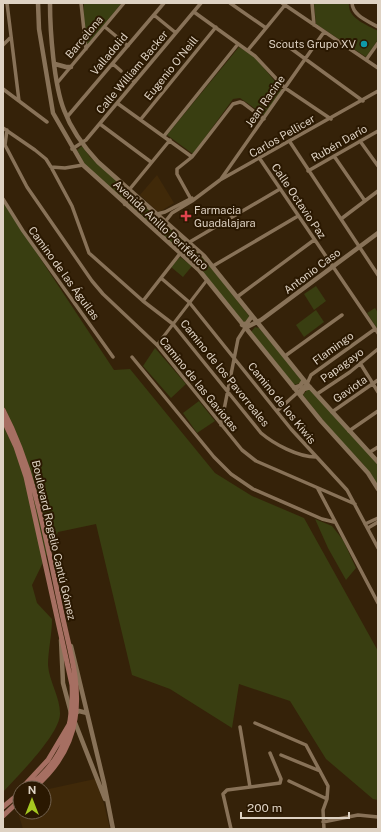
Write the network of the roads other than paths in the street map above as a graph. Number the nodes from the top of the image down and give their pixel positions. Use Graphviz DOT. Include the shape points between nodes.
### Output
graph roads {
  1 [pos="7,3"];
  2 [pos="38,3"];
  3 [pos="50,3"];
  4 [pos="81,3"];
  5 [pos="123,3"];
  6 [pos="164,3"];
  7 [pos="201,3"];
  8 [pos="230,3"];
  9 [pos="312,3"];
  10 [pos="352,3"];
  11 [pos="283,4"];
  12 [pos="3,6"];
  13 [pos="194,12"];
  14 [pos="313,12"];
  15 [pos="154,15"];
  16 [pos="304,19"];
  17 [pos="314,26"];
  18 [pos="105,27"];
  19 [pos="216,27"];
  20 [pos="378,27"];
  21 [pos="266,28"];
  22 [pos="324,32"];
  23 [pos="176,33"];
  24 [pos="10,38"];
  25 [pos="282,42"];
  26 [pos="238,44"];
  27 [pos="378,44"];
  28 [pos="3,45"];
  29 [pos="128,46"];
  30 [pos="86,49"];
  31 [pos="248,50"];
  32 [pos="305,60"];
  33 [pos="366,60"];
  34 [pos="55,64"];
  35 [pos="113,64"];
  36 [pos="71,67"];
  37 [pos="378,68"];
  38 [pos="121,71"];
  39 [pos="127,76"];
  40 [pos="58,82"];
  41 [pos="135,82"];
  42 [pos="285,88"];
  43 [pos="3,89"];
  44 [pos="378,91"];
  45 [pos="18,101"];
  46 [pos="363,101"];
  47 [pos="118,103"];
  48 [pos="67,117"];
  49 [pos="264,118"];
  50 [pos="140,119"];
  51 [pos="331,119"];
  52 [pos="47,122"];
  53 [pos="100,124"];
  54 [pos="5,129"];
  55 [pos="378,131"];
  56 [pos="164,136"];
  57 [pos="170,140"];
  58 [pos="360,141"];
  59 [pos="290,142"];
  60 [pos="83,144"];
  61 [pos="72,149"];
  62 [pos="334,156"];
  63 [pos="192,157"];
  64 [pos="260,159"];
  65 [pos="151,162"];
  66 [pos="232,164"];
  67 [pos="83,165"];
  68 [pos="378,166"];
  69 [pos="52,168"];
  70 [pos="239,171"];
  71 [pos="308,171"];
  72 [pos="220,180"];
  73 [pos="280,189"];
  74 [pos="129,190"];
  75 [pos="378,191"];
  76 [pos="134,194"];
  77 [pos="3,199"];
  78 [pos="120,200"];
  79 [pos="191,200"];
  80 [pos="365,201"];
  81 [pos="125,204"];
  82 [pos="157,214"];
  83 [pos="298,216"];
  84 [pos="340,219"];
  85 [pos="165,222"];
  86 [pos="378,234"];
  87 [pos="314,240"];
  88 [pos="189,242"];
  89 [pos="360,247"];
  90 [pos="181,253"];
  91 [pos="213,266"];
  92 [pos="333,267"];
  93 [pos="378,275"];
  94 [pos="161,278"];
  95 [pos="207,280"];
  96 [pos="237,297"];
  97 [pos="143,302"];
  98 [pos="189,302"];
  99 [pos="342,315"];
  100 [pos="252,316"];
  101 [pos="258,323"];
  102 [pos="173,324"];
  103 [pos="243,326"];
  104 [pos="375,329"];
  105 [pos="248,333"];
  106 [pos="378,333"];
  107 [pos="156,345"];
  108 [pos="378,349"];
  109 [pos="285,356"];
  110 [pos="113,357"];
  111 [pos="132,357"];
  112 [pos="234,358"];
  113 [pos="360,363"];
  114 [pos="378,380"];
  115 [pos="307,384"];
  116 [pos="373,384"];
  117 [pos="294,388"];
  118 [pos="227,392"];
  119 [pos="378,392"];
  120 [pos="298,394"];
  121 [pos="316,394"];
  122 [pos="3,410"];
  123 [pos="277,411"];
  124 [pos="378,411"];
  125 [pos="332,412"];
  126 [pos="3,419"];
  127 [pos="221,425"];
  128 [pos="349,430"];
  129 [pos="378,447"];
  130 [pos="370,452"];
  131 [pos="316,458"];
  132 [pos="378,462"];
  133 [pos="318,489"];
  134 [pos="378,489"];
  135 [pos="355,504"];
  136 [pos="378,518"];
  137 [pos="334,522"];
  138 [pos="378,522"];
  139 [pos="367,526"];
  140 [pos="378,548"];
  141 [pos="377,600"];
  142 [pos="64,633"];
  143 [pos="87,713"];
  144 [pos="73,718"];
  145 [pos="255,723"];
  146 [pos="240,727"];
  147 [pos="94,740"];
  148 [pos="84,746"];
  149 [pos="270,753"];
  150 [pos="280,755"];
  151 [pos="49,771"];
  152 [pos="320,771"];
  153 [pos="30,780"];
  154 [pos="37,780"];
  155 [pos="41,780"];
  156 [pos="289,781"];
  157 [pos="250,787"];
  158 [pos="12,799"];
  159 [pos="327,799"];
  160 [pos="3,806"];
  161 [pos="108,806"];
  162 [pos="12,808"];
  163 [pos="3,816"];
  164 [pos="378,817"];
  165 [pos="323,822"];
  166 [pos="113,829"];
  167 [pos="231,829"];
  168 [pos="324,829"];
  1 -- 12 [label="street"];
  1 -- 24 [label="street"];
  2 -- 61 [label="street, Avenida Anillo Periférico" via="39,29 53,113"];
  3 -- 34 [label="street, Avenida Anillo Periférico"];
  4 -- 30 [label="street"];
  5 -- 18 [label="street, Barcelona"];
  6 -- 15 [label="street, Valladolid"];
  7 -- 13 [label="street, Calle William Backer"];
  8 -- 21 [label="street"];
  9 -- 14 [label="street"];
  10 -- 20 [label="street" via="357,14"];
  11 -- 16 [label="street"];
  11 -- 21 [label="street"];
  13 -- 19 [label="street"];
  13 -- 23 [label="street, Calle William Backer"];
  14 -- 16 [label="street"];
  14 -- 17 [label="street"];
  15 -- 23 [label="street"];
  15 -- 29 [label="street, Valladolid"];
  16 -- 17 [label="street"];
  17 -- 22 [label="street"];
  18 -- 29 [label="street"];
  18 -- 30 [label="street, Barcelona"];
  19 -- 26 [label="street"];
  19 -- 50 [label="street, Eugenio O'Neill"];
  21 -- 31 [label="street"];
  22 -- 32 [label="street, Jean Racine"];
  22 -- 33 [label="street"];
  23 -- 41 [label="street, Calle William Backer"];
  24 -- 28 [label="street"];
  24 -- 45 [label="street"];
  25 -- 32 [label="street"];
  26 -- 31 [label="street"];
  26 -- 56 [label="street"];
  27 -- 33 [label="street"];
  29 -- 35 [label="street, Valladolid"];
  30 -- 36 [label="street, Barcelona"];
  31 -- 42 [label="street"];
  32 -- 42 [label="street, Jean Racine"];
  32 -- 46 [label="street"];
  33 -- 37 [label="street"];
  34 -- 36 [label="street"];
  34 -- 40 [label="street, Avenida Anillo Periférico"];
  35 -- 38 [label="street"];
  35 -- 48 [label="street, Valladolid"];
  36 -- 40 [label="street, Barcelona"];
  39 -- 41 [label="street"];
  40 -- 48 [label="street, Avenida Anillo Periférico"];
  41 -- 47 [label="street, Calle William Backer"];
  42 -- 49 [label="street, Jean Racine"];
  42 -- 51 [label="street"];
  43 -- 45 [label="street"];
  44 -- 46 [label="street, Carlos Pellicer"];
  45 -- 52 [label="street"];
  46 -- 51 [label="street, Carlos Pellicer"];
  47 -- 50 [label="street"];
  47 -- 53 [label="street, Calle William Backer"];
  48 -- 60 [label="street, Avenida Anillo Periférico"];
  49 -- 63 [label="street" via="243,103 236,102"];
  49 -- 66 [label="street, Jean Racine"];
  50 -- 56 [label="street"];
  51 -- 59 [label="street, Carlos Pellicer"];
  53 -- 60 [label="street, Calle William Backer"];
  53 -- 65 [label="street"];
  54 -- 69 [label="street, Camino de los Pavorreales" via="46,159"];
  54 -- 107 [label="street, Camino de las Gaviotas" via="8,153 44,212 98,288"];
  55 -- 58 [label="street, Rubén Darío"];
  56 -- 57 [label="street"];
  57 -- 63 [label="street"];
  57 -- 65 [label="street"];
  58 -- 62 [label="street, Rubén Darío"];
  58 -- 68 [label="street"];
  59 -- 64 [label="street, Carlos Pellicer"];
  59 -- 71 [label="street"];
  60 -- 61 [label="street, Calle William Backer"];
  60 -- 74 [label="street, Avenida Anillo Periférico" via="98,162"];
  61 -- 67 [label="street, Avenida Anillo Periférico"];
  62 -- 71 [label="street, Rubén Darío"];
  62 -- 80 [label="street"];
  63 -- 79 [label="street" via="177,171"];
  64 -- 70 [label="street, Carlos Pellicer"];
  64 -- 73 [label="street, Calle Octavio Paz"];
  65 -- 74 [label="street"];
  66 -- 70 [label="street"];
  66 -- 72 [label="street, Jean Racine"];
  67 -- 69 [label="street"];
  67 -- 78 [label="street, Avenida Anillo Periférico"];
  69 -- 97 [label="street, Camino de los Pavorreales" via="72,206 89,253"];
  70 -- 72 [label="street, Carlos Pellicer"];
  71 -- 84 [label="street"];
  72 -- 79 [label="street, Carlos Pellicer"];
  73 -- 83 [label="street, Calle Octavio Paz"];
  73 -- 88 [label="street"];
  74 -- 76 [label="street, Avenida Anillo Periférico"];
  74 -- 78 [label="street" via="128,195"];
  75 -- 80 [label="street"];
  76 -- 81 [label="street"];
  76 -- 82 [label="street, Avenida Anillo Periférico"];
  77 -- 110 [label="street, Camino de las Águilas" via="23,232"];
  78 -- 81 [label="street, Avenida Anillo Periférico"];
  79 -- 82 [label="street, Carlos Pellicer"];
  79 -- 85 [label="street, Carlos Pellicer" via="170,215"];
  80 -- 84 [label="street"];
  81 -- 90 [label="street, Avenida Anillo Periférico"];
  82 -- 85 [label="street, Avenida Anillo Periférico"];
  83 -- 87 [label="street, Calle Octavio Paz"];
  83 -- 91 [label="street"];
  84 -- 89 [label="street"];
  85 -- 88 [label="street, Avenida Anillo Periférico"];
  86 -- 89 [label="street, Antonio Caso"];
  87 -- 92 [label="street, Calle Octavio Paz"];
  87 -- 96 [label="street"];
  88 -- 90 [label="street"];
  88 -- 91 [label="street, Avenida Anillo Periférico"];
  89 -- 92 [label="street, Antonio Caso"];
  89 -- 93 [label="street"];
  90 -- 94 [label="street"];
  90 -- 95 [label="street, Avenida Anillo Periférico"];
  91 -- 96 [label="street, Avenida Anillo Periférico"];
  92 -- 101 [label="street, Antonio Caso"];
  92 -- 104 [label="street, Calle Octavio Paz"];
  94 -- 97 [label="street"];
  94 -- 98 [label="street, Camino de los Kiwis"];
  95 -- 98 [label="street"];
  95 -- 103 [label="street, Avenida Anillo Periférico"];
  96 -- 100 [label="street, Avenida Anillo Periférico"];
  97 -- 102 [label="street, Camino de los Pavorreales"];
  98 -- 102 [label="street"];
  98 -- 112 [label="street, Camino de los Kiwis"];
  99 -- 109 [label="street"];
  100 -- 101 [label="street, Avenida Anillo Periférico"];
  100 -- 103 [label="street"];
  101 -- 103 [label="street"];
  101 -- 105 [label="street"];
  101 -- 109 [label="street, Avenida Anillo Periférico"];
  102 -- 107 [label="street"];
  102 -- 118 [label="street, Camino de los Pavorreales"];
  103 -- 105 [label="street, Avenida Anillo Periférico"];
  103 -- 112 [label="street"];
  104 -- 106 [label="street, Calle Octavio Paz"];
  104 -- 115 [label="street, Flamingo" via="311,375"];
  105 -- 117 [label="street, Avenida Anillo Periférico"];
  107 -- 127 [label="street, Camino de las Gaviotas"];
  108 -- 113 [label="street, Papagayo"];
  109 -- 115 [label="street, Avenida Anillo Periférico"];
  111 -- 137 [label="street" via="230,474 253,489"];
  112 -- 118 [label="street"];
  112 -- 123 [label="street, Camino de los Kiwis"];
  113 -- 116 [label="street"];
  113 -- 121 [label="street, Papagayo"];
  114 -- 116 [label="street, Gaviota"];
  115 -- 117 [label="street"];
  115 -- 120 [label="street"];
  115 -- 121 [label="street, Avenida Anillo Periférico"];
  116 -- 119 [label="street"];
  116 -- 125 [label="street, Gaviota"];
  117 -- 120 [label="street, Avenida Anillo Periférico"];
  118 -- 127 [label="street"];
  118 -- 131 [label="street, Camino de los Pavorreales" via="267,437 300,454"];
  120 -- 123 [label="street"];
  120 -- 134 [label="street, Avenida Anillo Periférico" via="368,473"];
  121 -- 125 [label="street, Avenida Anillo Periférico"];
  122 -- 142 [label="main road, Boulevard Rogelio Cantú Gómez" via="27,464"];
  123 -- 131 [label="street, Camino de los Kiwis"];
  124 -- 128 [label="street"];
  125 -- 128 [label="street, Avenida Anillo Periférico"];
  126 -- 142 [label="main road, Boulevard Rogelio Cantú Gómez" via="26,477"];
  127 -- 133 [label="street, Camino de las Gaviotas" via="249,457"];
  128 -- 130 [label="street, Avenida Anillo Periférico"];
  129 -- 130 [label="street"];
  130 -- 132 [label="street, Avenida Anillo Periférico"];
  131 -- 135 [label="street, Camino de los Kiwis" via="344,486"];
  133 -- 135 [label="street, Camino de las Gaviotas"];
  133 -- 137 [label="street"];
  135 -- 139 [label="street, Camino de los Kiwis"];
  136 -- 139 [label="street"];
  137 -- 141 [label="street"];
  138 -- 139 [label="street"];
  139 -- 140 [label="street, Camino de los Kiwis"];
  142 -- 143 [label="street, Boulevard Rogelio Cantú Gómez" via="76,660"];
  142 -- 144 [label="street, Boulevard Rogelio Cantú Gómez" via="61,642 61,673 66,700"];
  142 -- 151 [label="main road, Boulevard Rogelio Cantú Gómez" via="72,685 71,720 63,744"];
  143 -- 144 [label="street" via="77,712"];
  143 -- 147 [label="street, Boulevard Rogelio Cantú Gómez"];
  144 -- 148 [label="street, Boulevard Rogelio Cantú Gómez"];
  144 -- 153 [label="main road" via="48,760"];
  145 -- 152 [label="street" via="306,745"];
  146 -- 157 [label="street"];
  147 -- 148 [label="street" via="91,747"];
  147 -- 161 [label="street, Boulevard Rogelio Cantú Gómez"];
  148 -- 161 [label="street, Boulevard Rogelio Cantú Gómez"];
  149 -- 157 [label="street" via="281,782"];
  150 -- 152 [label="street"];
  151 -- 154 [label="main road, Boulevard Rogelio Cantú Gómez"];
  151 -- 155 [label="main road, Boulevard Rogelio Cantú Gómez"];
  152 -- 159 [label="street" via="328,786"];
  156 -- 159 [label="street"];
  157 -- 167 [label="street" via="227,790 223,794"];
  158 -- 160 [label="main road"];
  159 -- 165 [label="street" via="323,810"];
  161 -- 166 [label="street, Boulevard Rogelio Cantú Gómez"];
  162 -- 163 [label="main road"];
  164 -- 165 [label="street" via="358,815"];
  165 -- 168 [label="street"];
}
